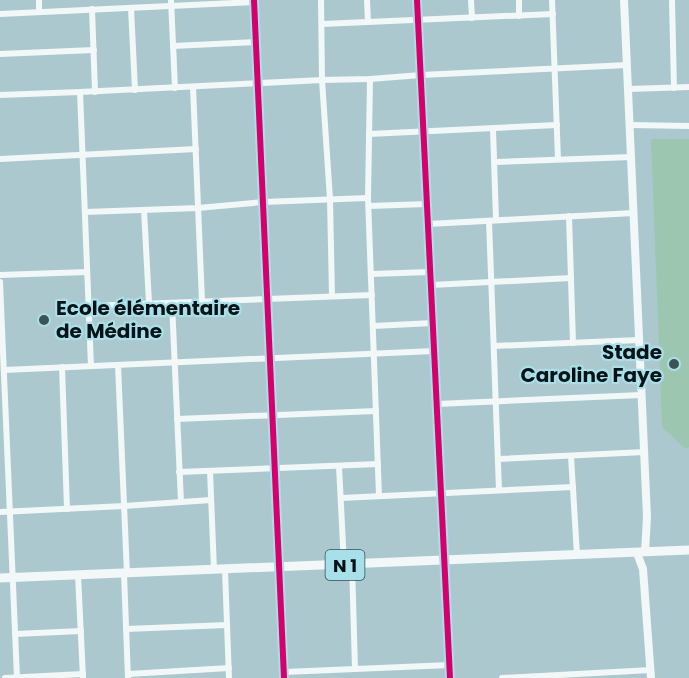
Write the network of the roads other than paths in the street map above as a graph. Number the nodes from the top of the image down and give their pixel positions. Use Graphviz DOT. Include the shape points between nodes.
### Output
graph roads {
  1 [pos="39,0"];
  2 [pos="321,0"];
  3 [pos="367,0"];
  4 [pos="417,0"];
  5 [pos="471,0"];
  6 [pos="519,0"];
  7 [pos="552,0"];
  8 [pos="624,0"];
  9 [pos="672,0"];
  10 [pos="255,1"];
  11 [pos="210,2"];
  12 [pos="171,3"];
  13 [pos="131,8"];
  14 [pos="92,9"];
  15 [pos="39,12"];
  16 [pos="0,14"];
  17 [pos="553,14"];
  18 [pos="519,16"];
  19 [pos="472,18"];
  20 [pos="418,20"];
  21 [pos="368,22"];
  22 [pos="322,24"];
  23 [pos="256,42"];
  24 [pos="173,46"];
  25 [pos="93,50"];
  26 [pos="0,54"];
  27 [pos="627,64"];
  28 [pos="555,68"];
  29 [pos="421,75"];
  30 [pos="370,79"];
  31 [pos="322,80"];
  32 [pos="258,83"];
  33 [pos="193,87"];
  34 [pos="689,87"];
  35 [pos="175,88"];
  36 [pos="674,88"];
  37 [pos="629,89"];
  38 [pos="135,90"];
  39 [pos="80,92"];
  40 [pos="95,92"];
  41 [pos="0,95"];
  42 [pos="557,125"];
  43 [pos="630,125"];
  44 [pos="689,126"];
  45 [pos="493,129"];
  46 [pos="424,132"];
  47 [pos="369,134"];
  48 [pos="196,149"];
  49 [pos="82,155"];
  50 [pos="632,157"];
  51 [pos="0,159"];
  52 [pos="558,159"];
  53 [pos="494,162"];
  54 [pos="368,198"];
  55 [pos="330,199"];
  56 [pos="263,202"];
  57 [pos="427,204"];
  58 [pos="369,206"];
  59 [pos="198,208"];
  60 [pos="144,210"];
  61 [pos="85,212"];
  62 [pos="634,213"];
  63 [pos="569,216"];
  64 [pos="496,220"];
  65 [pos="489,221"];
  66 [pos="428,224"];
  67 [pos="87,272"];
  68 [pos="430,272"];
  69 [pos="371,274"];
  70 [pos="0,275"];
  71 [pos="571,278"];
  72 [pos="0,282"];
  73 [pos="491,282"];
  74 [pos="431,285"];
  75 [pos="372,295"];
  76 [pos="332,296"];
  77 [pos="268,299"];
  78 [pos="202,301"];
  79 [pos="149,303"];
  80 [pos="172,303"];
  81 [pos="88,306"];
  82 [pos="433,323"];
  83 [pos="373,326"];
  84 [pos="639,340"];
  85 [pos="573,343"];
  86 [pos="494,346"];
  87 [pos="434,351"];
  88 [pos="374,353"];
  89 [pos="270,358"];
  90 [pos="174,362"];
  91 [pos="118,364"];
  92 [pos="91,366"];
  93 [pos="62,367"];
  94 [pos="4,370"];
  95 [pos="641,395"];
  96 [pos="496,402"];
  97 [pos="437,404"];
  98 [pos="376,411"];
  99 [pos="273,415"];
  100 [pos="3,416"];
  101 [pos="177,419"];
  102 [pos="645,452"];
  103 [pos="571,456"];
  104 [pos="498,459"];
  105 [pos="378,464"];
  106 [pos="339,466"];
  107 [pos="275,468"];
  108 [pos="210,471"];
  109 [pos="179,472"];
  110 [pos="573,487"];
  111 [pos="499,490"];
  112 [pos="441,493"];
  113 [pos="379,496"];
  114 [pos="341,498"];
  115 [pos="212,500"];
  116 [pos="181,502"];
  117 [pos="124,506"];
  118 [pos="67,509"];
  119 [pos="10,511"];
  120 [pos="0,512"];
  121 [pos="689,550"];
  122 [pos="644,552"];
  123 [pos="577,555"];
  124 [pos="445,561"];
  125 [pos="348,565"];
  126 [pos="280,567"];
  127 [pos="644,569"];
  128 [pos="214,570"];
  129 [pos="225,570"];
  130 [pos="125,574"];
  131 [pos="78,575"];
  132 [pos="13,578"];
  133 [pos="0,579"];
  134 [pos="227,625"];
  135 [pos="126,629"];
  136 [pos="81,631"];
  137 [pos="15,634"];
  138 [pos="450,665"];
  139 [pos="229,668"];
  140 [pos="355,669"];
  141 [pos="195,670"];
  142 [pos="340,670"];
  143 [pos="651,674"];
  144 [pos="157,675"];
  145 [pos="284,675"];
  146 [pos="83,676"];
  147 [pos="128,676"];
  148 [pos="587,676"];
  149 [pos="60,677"];
  150 [pos="5,678"];
  151 [pos="17,678"];
  152 [pos="196,678"];
  153 [pos="230,678"];
  154 [pos="341,678"];
  155 [pos="450,678"];
  156 [pos="502,678"];
  1 -- 15 [label="street"];
  2 -- 22 [label="street"];
  3 -- 21 [label="street"];
  4 -- 20 [label="street"];
  5 -- 19 [label="street"];
  6 -- 18 [label="street"];
  7 -- 17 [label="street"];
  8 -- 27 [label="main road"];
  9 -- 36 [label="street"];
  10 -- 11 [label="street"];
  10 -- 23 [label="street"];
  11 -- 12 [label="street"];
  12 -- 13 [label="street"];
  12 -- 24 [label="street"];
  13 -- 14 [label="street"];
  13 -- 38 [label="street"];
  14 -- 15 [label="street"];
  14 -- 25 [label="street"];
  15 -- 16 [label="street"];
  17 -- 18 [label="street"];
  17 -- 28 [label="street"];
  18 -- 19 [label="street"];
  19 -- 20 [label="street"];
  20 -- 21 [label="street"];
  20 -- 29 [label="street"];
  21 -- 22 [label="street"];
  22 -- 31 [label="street"];
  23 -- 24 [label="street"];
  23 -- 32 [label="street"];
  24 -- 35 [label="street"];
  25 -- 26 [label="street"];
  25 -- 40 [label="street"];
  27 -- 28 [label="street"];
  27 -- 37 [label="main road"];
  28 -- 29 [label="street"];
  28 -- 42 [label="street"];
  29 -- 30 [label="street"];
  29 -- 46 [label="street"];
  30 -- 31 [label="street"];
  30 -- 47 [label="street"];
  31 -- 32 [label="street"];
  31 -- 55 [label="street"];
  32 -- 33 [label="street"];
  32 -- 56 [label="street"];
  33 -- 35 [label="street"];
  33 -- 48 [label="street"];
  34 -- 36 [label="street"];
  35 -- 38 [label="street"];
  36 -- 37 [label="street"];
  37 -- 43 [label="main road"];
  38 -- 40 [label="street"];
  39 -- 40 [label="street"];
  39 -- 41 [label="street"];
  39 -- 49 [label="street"];
  42 -- 45 [label="street"];
  42 -- 52 [label="street"];
  43 -- 44 [label="street"];
  43 -- 50 [label="main road"];
  45 -- 46 [label="street"];
  45 -- 53 [label="street"];
  46 -- 47 [label="street"];
  46 -- 57 [label="street"];
  47 -- 54 [label="street"];
  48 -- 49 [label="street"];
  48 -- 59 [label="street"];
  49 -- 51 [label="street"];
  49 -- 61 [label="street"];
  50 -- 52 [label="street"];
  50 -- 62 [label="main road"];
  52 -- 53 [label="street"];
  53 -- 64 [label="street"];
  54 -- 55 [label="street"];
  54 -- 58 [label="street"];
  55 -- 56 [label="street"];
  55 -- 76 [label="street"];
  56 -- 59 [label="street"];
  56 -- 77 [label="street"];
  57 -- 58 [label="street"];
  57 -- 66 [label="street"];
  58 -- 69 [label="street"];
  59 -- 60 [label="street"];
  59 -- 78 [label="street"];
  60 -- 61 [label="street"];
  60 -- 79 [label="street"];
  61 -- 67 [label="street"];
  62 -- 63 [label="street"];
  62 -- 84 [label="main road"];
  63 -- 64 [label="street"];
  63 -- 71 [label="street"];
  64 -- 65 [label="street"];
  65 -- 66 [label="street"];
  65 -- 73 [label="street"];
  66 -- 68 [label="street"];
  67 -- 70 [label="street"];
  67 -- 81 [label="street"];
  68 -- 69 [label="street"];
  68 -- 74 [label="street"];
  69 -- 75 [label="street"];
  71 -- 73 [label="street"];
  71 -- 85 [label="street"];
  72 -- 94 [label="street"];
  73 -- 74 [label="street"];
  73 -- 86 [label="street"];
  74 -- 82 [label="street"];
  75 -- 76 [label="street"];
  75 -- 83 [label="street"];
  76 -- 77 [label="street"];
  77 -- 78 [label="street"];
  77 -- 89 [label="street"];
  78 -- 80 [label="street"];
  79 -- 80 [label="street"];
  79 -- 81 [label="street"];
  80 -- 90 [label="street"];
  81 -- 92 [label="street"];
  82 -- 83 [label="street"];
  82 -- 87 [label="street"];
  83 -- 88 [label="street"];
  84 -- 85 [label="street"];
  84 -- 95 [label="main road"];
  85 -- 86 [label="street"];
  86 -- 96 [label="street"];
  87 -- 88 [label="street"];
  87 -- 97 [label="street"];
  88 -- 89 [label="street"];
  88 -- 98 [label="street"];
  89 -- 90 [label="street"];
  89 -- 99 [label="street"];
  90 -- 91 [label="street"];
  90 -- 101 [label="street"];
  91 -- 92 [label="street"];
  91 -- 117 [label="street"];
  92 -- 93 [label="street"];
  93 -- 94 [label="street"];
  93 -- 118 [label="street"];
  94 -- 100 [label="street"];
  95 -- 96 [label="street"];
  95 -- 102 [label="main road"];
  96 -- 97 [label="street"];
  96 -- 104 [label="street"];
  97 -- 112 [label="street"];
  98 -- 99 [label="street"];
  98 -- 105 [label="street"];
  99 -- 101 [label="street"];
  99 -- 107 [label="street"];
  100 -- 119 [label="street"];
  101 -- 109 [label="street"];
  102 -- 103 [label="street"];
  102 -- 122 [label="main road"];
  103 -- 104 [label="street"];
  103 -- 110 [label="street"];
  104 -- 111 [label="street"];
  105 -- 106 [label="street"];
  105 -- 113 [label="street"];
  106 -- 107 [label="street"];
  106 -- 114 [label="street"];
  107 -- 108 [label="street"];
  107 -- 126 [label="street"];
  108 -- 109 [label="street"];
  108 -- 115 [label="street"];
  109 -- 116 [label="street"];
  110 -- 111 [label="street"];
  110 -- 123 [label="street"];
  111 -- 112 [label="street"];
  112 -- 113 [label="street"];
  112 -- 124 [label="street"];
  113 -- 114 [label="street"];
  114 -- 125 [label="street"];
  115 -- 116 [label="street"];
  115 -- 128 [label="street"];
  116 -- 117 [label="street"];
  117 -- 118 [label="street"];
  117 -- 130 [label="street"];
  118 -- 119 [label="street"];
  119 -- 120 [label="street"];
  119 -- 132 [label="street"];
  121 -- 122 [label="highway, N 1"];
  122 -- 123 [label="highway, N 1"];
  122 -- 127 [label="main road"];
  122 -- 127 [label="main road"];
  123 -- 124 [label="highway, N 1"];
  124 -- 125 [label="highway, N 1"];
  124 -- 138 [label="street"];
  125 -- 126 [label="highway, N 1"];
  125 -- 140 [label="street"];
  126 -- 129 [label="highway, N 1"];
  126 -- 145 [label="street"];
  127 -- 143 [label="main road"];
  128 -- 129 [label="highway, N 1"];
  128 -- 130 [label="highway, N 1"];
  129 -- 134 [label="street"];
  130 -- 131 [label="highway, N 1"];
  130 -- 135 [label="street"];
  131 -- 132 [label="highway, N 1"];
  131 -- 136 [label="street"];
  132 -- 133 [label="highway, N 1"];
  132 -- 137 [label="street"];
  134 -- 135 [label="street"];
  134 -- 139 [label="street"];
  135 -- 147 [label="street"];
  136 -- 137 [label="street"];
  136 -- 146 [label="street"];
  137 -- 151 [label="street"];
  138 -- 140 [label="street"];
  138 -- 155 [label="street"];
  139 -- 141 [label="street"];
  139 -- 153 [label="street"];
  140 -- 142 [label="street"];
  141 -- 144 [label="street"];
  141 -- 152 [label="street"];
  142 -- 145 [label="street"];
  142 -- 154 [label="street"];
  143 -- 148 [label="street"];
  144 -- 147 [label="street"];
  146 -- 149 [label="street"];
  148 -- 156 [label="street"];
  149 -- 151 [label="street"];
  150 -- 151 [label="street"];
}
